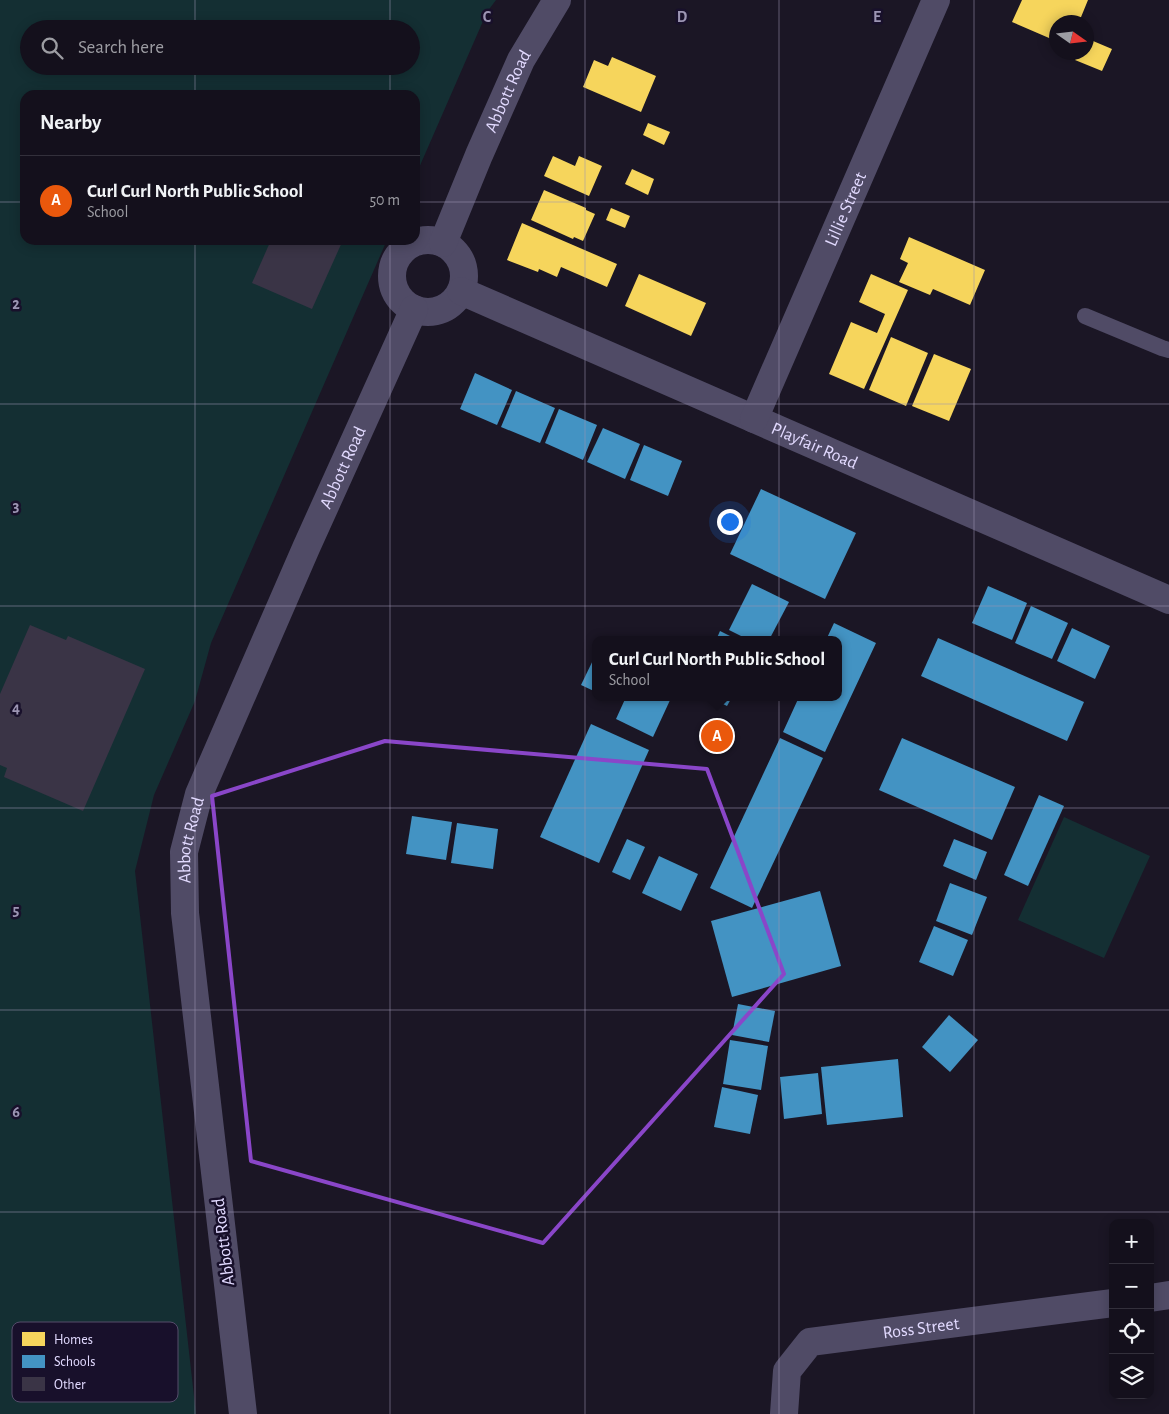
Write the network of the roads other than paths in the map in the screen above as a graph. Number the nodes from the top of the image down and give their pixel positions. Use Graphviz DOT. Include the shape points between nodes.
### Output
graph roads {
  1 [pos="557,0"];
  2 [pos="936,0"];
  3 [pos="420,240"];
  4 [pos="443,243"];
  5 [pos="410,245"];
  6 [pos="461,291"];
  7 [pos="414,308"];
  8 [pos="1085,316"];
  9 [pos="1169,350"];
  10 [pos="754,419"];
  11 [pos="1169,600"];
  12 [pos="1169,1295"];
  13 [pos="1154,1297"];
  14 [pos="1109,1304"];
  15 [pos="243,1414"];
  16 [pos="784,1414"];
  1 -- 4 [label="street, Abbott Road" via="521,60"];
  2 -- 10 [label="street, Lillie Street"];
  3 -- 4 [label="street"];
  4 -- 6 [label="street" via="460,258 464,280"];
  5 -- 7 [label="street" via="396,261 393,283 397,294"];
  6 -- 7 [label="street" via="446,307 435,311 424,312"];
  6 -- 10 [label="street, Playfair Road"];
  7 -- 15 [label="street, Abbott Road" via="199,794 184,852 185,914"];
  8 -- 9 [label="lane"];
  10 -- 11 [label="street, Playfair Road"];
  12 -- 13 [label="street"];
  14 -- 16 [label="street, Ross Street" via="810,1342 787,1371"];
}
